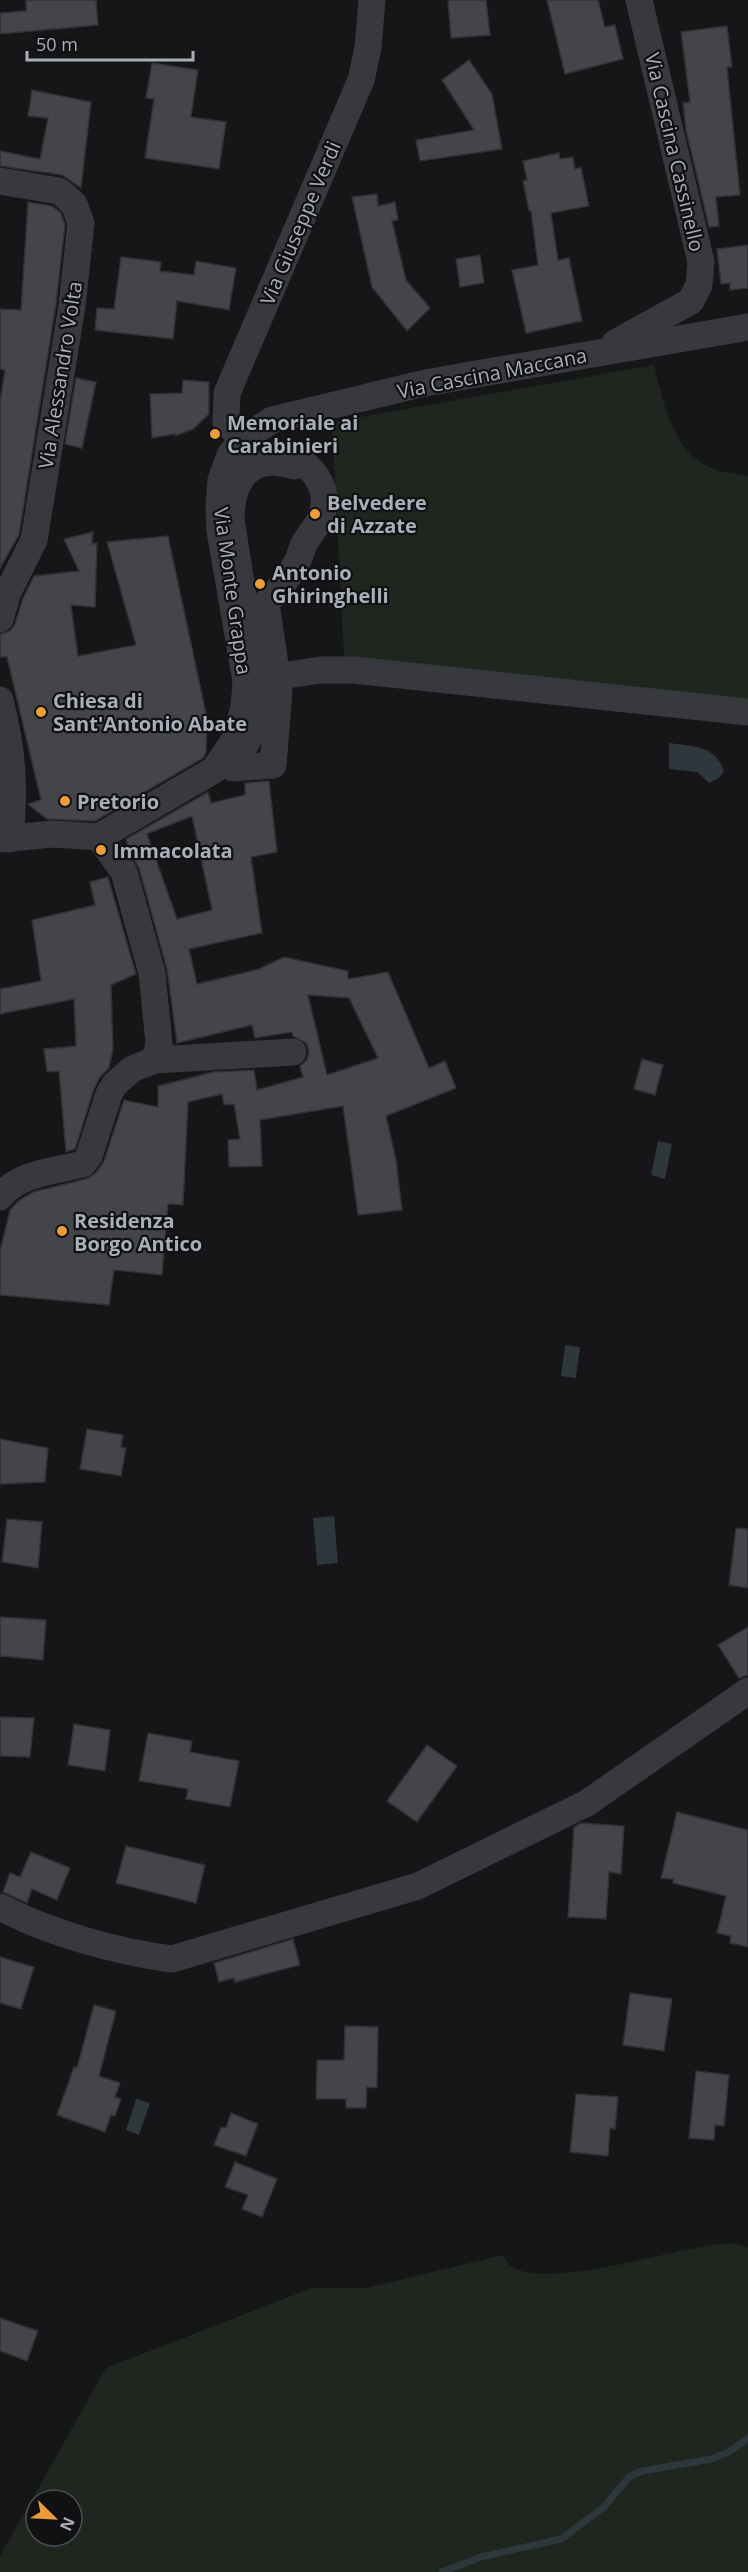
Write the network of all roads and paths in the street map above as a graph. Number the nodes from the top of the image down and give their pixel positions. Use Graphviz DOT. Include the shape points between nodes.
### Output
graph roads {
  1 [pos="372,0"];
  2 [pos="639,0"];
  3 [pos="0,181"];
  4 [pos="748,327"];
  5 [pos="595,354"];
  6 [pos="242,440"];
  7 [pos="0,619"];
  8 [pos="260,679"];
  9 [pos="0,700"];
  10 [pos="748,712"];
  11 [pos="99,837"];
  12 [pos="5,839"];
  13 [pos="292,1052"];
  14 [pos="155,1060"];
  15 [pos="0,1197"];
  16 [pos="748,1691"];
  17 [pos="0,1907"];
  1 -- 6 [label="street, Via Giuseppe Verdi" via="361,80 227,393 226,422"];
  2 -- 5 [label="street, Via Cascina Cassinello" via="701,262 699,285 691,301"];
  3 -- 7 [label="street, Via Alessandro Volta" via="58,191 74,204 81,223 72,306 34,540 8,592"];
  4 -- 5 [label="street, Via Cascina Maccana"];
  5 -- 6 [label="street, Via Cascina Maccana" via="425,383 272,420"];
  6 -- 8 [label="street, Via Monte Grappa" via="224,472 220,531"];
  8 -- 8 [label="street" via="231,519 231,500 235,487 253,467 267,462 294,466 297,458 318,477 324,505 290,575 266,603"];
  8 -- 10 [label="street" via="321,670 354,670"];
  8 -- 11 [label="street, Via Monte Grappa" via="244,707 234,739 214,770"];
  9 -- 12 [label="street" via="10,739 14,788"];
  11 -- 12 [label="street" via="54,834"];
  11 -- 14 [label="street" via="124,873 152,973 159,1043"];
  13 -- 14 [label="street"];
  14 -- 15 [label="street" via="132,1069 114,1085 83,1164 20,1180"];
  16 -- 17 [label="street" via="587,1803 418,1886 172,1959 131,1954 29,1922"];
}
